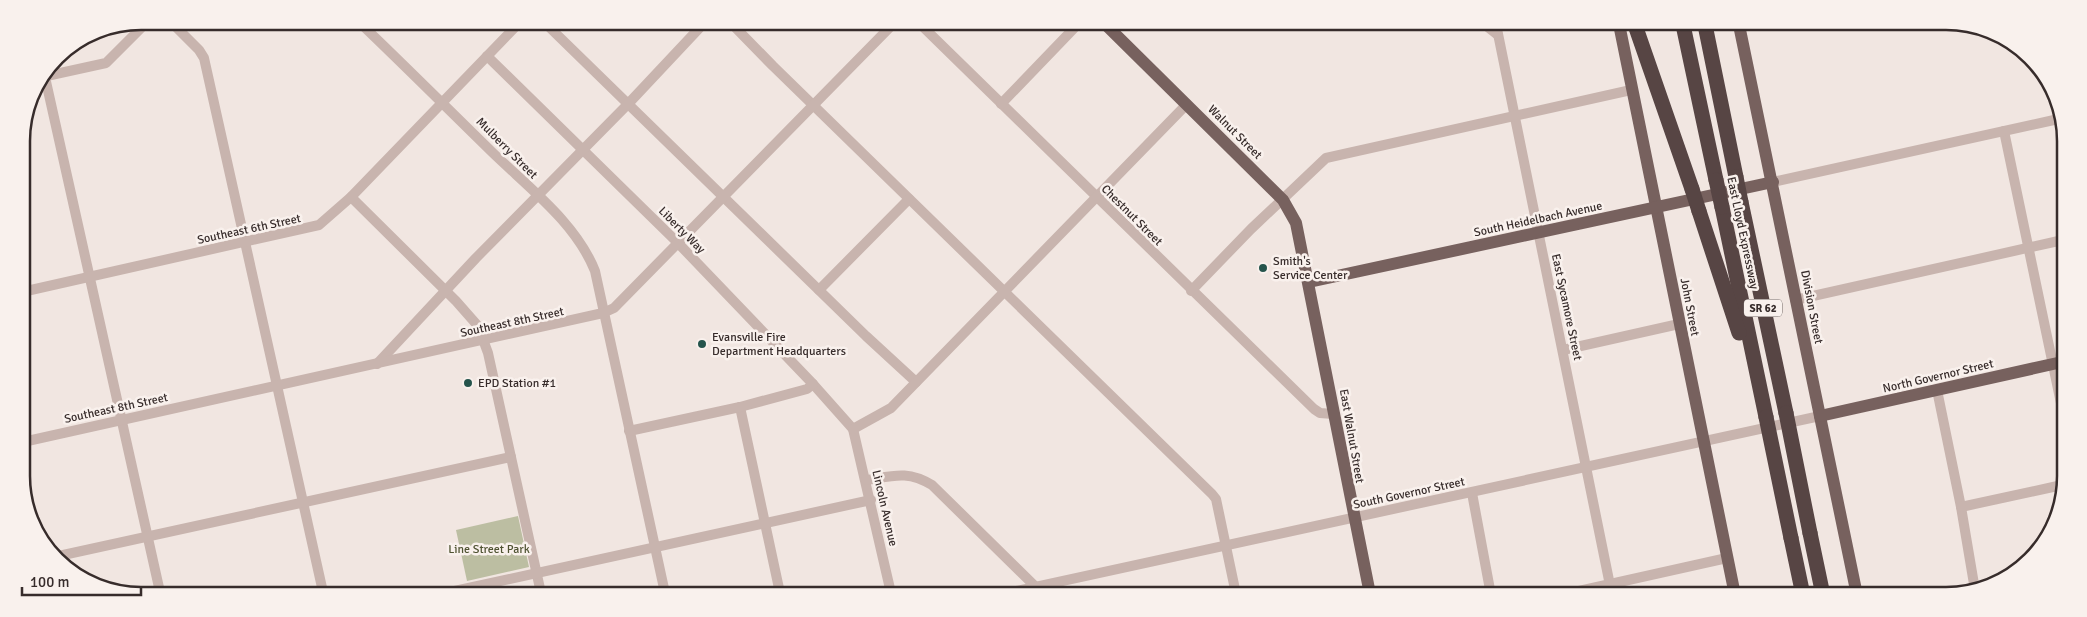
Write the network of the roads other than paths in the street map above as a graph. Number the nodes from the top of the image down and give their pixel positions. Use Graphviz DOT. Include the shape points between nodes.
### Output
graph roads {
  1 [pos="139,30"];
  2 [pos="179,30"];
  3 [pos="367,30"];
  4 [pos="512,30"];
  5 [pos="552,30"];
  6 [pos="697,30"];
  7 [pos="739,30"];
  8 [pos="887,30"];
  9 [pos="926,30"];
  10 [pos="1072,30"];
  11 [pos="1111,30"];
  12 [pos="1497,30"];
  13 [pos="1620,30"];
  14 [pos="1637,30"];
  15 [pos="1684,30"];
  16 [pos="1706,30"];
  17 [pos="1711,30"];
  18 [pos="1740,30"];
  19 [pos="487,56"];
  20 [pos="52,75"];
  21 [pos="1716,78"];
  22 [pos="46,85"];
  23 [pos="1631,90"];
  24 [pos="442,102"];
  25 [pos="628,104"];
  26 [pos="1001,104"];
  27 [pos="1187,104"];
  28 [pos="813,106"];
  29 [pos="1515,115"];
  30 [pos="2055,120"];
  31 [pos="2004,131"];
  32 [pos="583,150"];
  33 [pos="1772,182"];
  34 [pos="537,196"];
  35 [pos="351,197"];
  36 [pos="722,197"];
  37 [pos="1096,197"];
  38 [pos="909,199"];
  39 [pos="1283,200"];
  40 [pos="1655,207"];
  41 [pos="1539,232"];
  42 [pos="2057,241"];
  43 [pos="245,243"];
  44 [pos="677,245"];
  45 [pos="2029,248"];
  46 [pos="89,277"];
  47 [pos="1309,282"];
  48 [pos="30,290"];
  49 [pos="446,290"];
  50 [pos="819,290"];
  51 [pos="1004,291"];
  52 [pos="1191,291"];
  53 [pos="1796,300"];
  54 [pos="603,314"];
  55 [pos="1679,324"];
  56 [pos="485,340"];
  57 [pos="1563,350"];
  58 [pos="2057,359"];
  59 [pos="2057,363"];
  60 [pos="377,364"];
  61 [pos="916,382"];
  62 [pos="813,384"];
  63 [pos="277,386"];
  64 [pos="1937,390"];
  65 [pos="740,407"];
  66 [pos="1765,410"];
  67 [pos="1333,414"];
  68 [pos="1820,416"];
  69 [pos="122,420"];
  70 [pos="853,429"];
  71 [pos="629,431"];
  72 [pos="30,440"];
  73 [pos="1704,442"];
  74 [pos="511,457"];
  75 [pos="1587,467"];
  76 [pos="866,480"];
  77 [pos="2056,486"];
  78 [pos="1472,493"];
  79 [pos="871,500"];
  80 [pos="304,503"];
  81 [pos="1961,507"];
  82 [pos="1354,518"];
  83 [pos="765,523"];
  84 [pos="148,536"];
  85 [pos="1226,546"];
  86 [pos="655,548"];
  87 [pos="64,555"];
  88 [pos="1727,558"];
  89 [pos="537,573"];
  90 [pos="1975,583"];
  91 [pos="1610,584"];
  92 [pos="1035,586"];
  93 [pos="159,587"];
  94 [pos="323,587"];
  95 [pos="473,587"];
  96 [pos="540,587"];
  97 [pos="664,587"];
  98 [pos="779,587"];
  99 [pos="890,587"];
  100 [pos="1031,587"];
  101 [pos="1235,587"];
  102 [pos="1369,587"];
  103 [pos="1490,587"];
  104 [pos="1597,587"];
  105 [pos="1611,587"];
  106 [pos="1733,587"];
  107 [pos="1801,587"];
  108 [pos="1821,587"];
  109 [pos="1855,587"];
  1 -- 20 [label="street" via="106,63"];
  2 -- 43 [label="street" via="202,53"];
  3 -- 24 [label="street, Mulberry Street"];
  4 -- 19 [label="street, Southeast 6th Street"];
  5 -- 25 [label="street"];
  6 -- 25 [label="street"];
  7 -- 28 [label="street"];
  8 -- 28 [label="street, Southeast 8th Street"];
  9 -- 26 [label="street, Chestnut Street"];
  10 -- 26 [label="street"];
  11 -- 27 [label="main road, Walnut Street"];
  12 -- 29 [label="street, East Sycamore Street"];
  13 -- 23 [label="main road, John Street"];
  14 -- 66 [label="highway, bridge"];
  15 -- 66 [label="highway, East Lloyd Expressway / SR 62, bridge"];
  16 -- 21 [label="highway, East Lloyd Expressway / SR 62"];
  17 -- 21 [label="highway"];
  18 -- 33 [label="main road, Division Street"];
  19 -- 24 [label="street, Southeast 6th Street"];
  19 -- 32 [label="street, Liberty Way"];
  21 -- 108 [label="highway, East Lloyd Expressway / SR 62, bridge"];
  22 -- 46 [label="street"];
  23 -- 29 [label="street"];
  23 -- 40 [label="main road, John Street"];
  24 -- 34 [label="street, Mulberry Street"];
  24 -- 35 [label="street, Southeast 6th Street"];
  25 -- 32 [label="street"];
  25 -- 36 [label="street"];
  26 -- 37 [label="street, Chestnut Street"];
  27 -- 37 [label="street"];
  27 -- 39 [label="main road, Walnut Street"];
  28 -- 36 [label="street, Southeast 8th Street"];
  28 -- 38 [label="street"];
  29 -- 39 [label="street" via="1326,158"];
  29 -- 41 [label="street, East Sycamore Street"];
  30 -- 31 [label="street"];
  31 -- 33 [label="street"];
  31 -- 45 [label="street"];
  32 -- 34 [label="street"];
  32 -- 44 [label="street, Liberty Way"];
  33 -- 40 [label="main road, South Heidelbach Avenue"];
  33 -- 53 [label="main road, Division Street"];
  34 -- 49 [label="street"];
  34 -- 54 [label="street, Mulberry Street" via="577,236 588,254"];
  35 -- 43 [label="street, Southeast 6th Street" via="319,225"];
  35 -- 49 [label="street"];
  36 -- 44 [label="street, Southeast 8th Street"];
  36 -- 50 [label="street"];
  37 -- 51 [label="street"];
  37 -- 52 [label="street, Chestnut Street"];
  38 -- 50 [label="street"];
  38 -- 51 [label="street"];
  39 -- 47 [label="main road, Walnut Street" via="1296,223"];
  39 -- 52 [label="street"];
  40 -- 41 [label="main road, South Heidelbach Avenue"];
  40 -- 55 [label="main road, John Street"];
  41 -- 47 [label="main road, South Heidelbach Avenue"];
  41 -- 57 [label="street, East Sycamore Street"];
  42 -- 45 [label="street"];
  43 -- 46 [label="street, Southeast 6th Street"];
  43 -- 63 [label="street"];
  44 -- 54 [label="street, Southeast 8th Street" via="614,308"];
  44 -- 62 [label="street, Liberty Way"];
  45 -- 53 [label="street"];
  45 -- 58 [label="street"];
  46 -- 48 [label="street, Southeast 6th Street"];
  46 -- 69 [label="street"];
  47 -- 67 [label="main road, East Walnut Street"];
  49 -- 56 [label="street" via="473,320"];
  49 -- 60 [label="street"];
  50 -- 61 [label="street"];
  51 -- 61 [label="street"];
  51 -- 85 [label="street" via="1212,494 1216,499"];
  52 -- 67 [label="street, Chestnut Street" via="1314,409"];
  53 -- 68 [label="main road, Division Street"];
  54 -- 56 [label="street, Southeast 8th Street"];
  54 -- 71 [label="street, Mulberry Street"];
  55 -- 57 [label="street"];
  55 -- 73 [label="main road, John Street"];
  56 -- 60 [label="street, Southeast 8th Street"];
  56 -- 74 [label="street"];
  57 -- 75 [label="street, East Sycamore Street"];
  59 -- 64 [label="main road, North Governor Street"];
  60 -- 63 [label="street, Southeast 8th Street"];
  61 -- 70 [label="street" via="884,413"];
  62 -- 65 [label="street" via="807,389"];
  62 -- 70 [label="street, Liberty Way"];
  63 -- 69 [label="street, Southeast 8th Street"];
  63 -- 80 [label="street"];
  64 -- 68 [label="main road, North Governor Street"];
  64 -- 81 [label="street"];
  65 -- 71 [label="street"];
  65 -- 83 [label="street"];
  66 -- 107 [label="highway, East Lloyd Expressway / SR 62, bridge"];
  67 -- 82 [label="main road, East Walnut Street"];
  68 -- 73 [label="street, South Governor Street"];
  68 -- 109 [label="main road, Division Street"];
  69 -- 72 [label="street, Southeast 8th Street"];
  69 -- 84 [label="street"];
  70 -- 76 [label="street, Lincoln Avenue"];
  71 -- 86 [label="street, Mulberry Street"];
  73 -- 75 [label="street, South Governor Street"];
  73 -- 88 [label="main road, John Street"];
  74 -- 80 [label="street"];
  74 -- 89 [label="street"];
  75 -- 78 [label="street, South Governor Street"];
  75 -- 91 [label="street, East Sycamore Street"];
  76 -- 79 [label="street, Lincoln Avenue"];
  76 -- 92 [label="street" via="905,474 932,485"];
  77 -- 81 [label="street"];
  78 -- 82 [label="street, South Governor Street"];
  78 -- 103 [label="street"];
  79 -- 83 [label="street"];
  79 -- 99 [label="street, Lincoln Avenue"];
  80 -- 84 [label="street"];
  80 -- 94 [label="street"];
  81 -- 90 [label="street"];
  82 -- 85 [label="street, South Governor Street"];
  82 -- 102 [label="main road, East Walnut Street"];
  83 -- 86 [label="street"];
  83 -- 98 [label="street"];
  84 -- 87 [label="street"];
  84 -- 93 [label="street"];
  85 -- 92 [label="street, South Governor Street"];
  85 -- 101 [label="street"];
  86 -- 89 [label="street"];
  86 -- 97 [label="street, Mulberry Street"];
  88 -- 91 [label="street"];
  88 -- 106 [label="main road, John Street"];
  89 -- 95 [label="street"];
  89 -- 96 [label="street"];
  91 -- 104 [label="street"];
  91 -- 105 [label="street, East Sycamore Street"];
  92 -- 100 [label="street, South Governor Street"];
}
